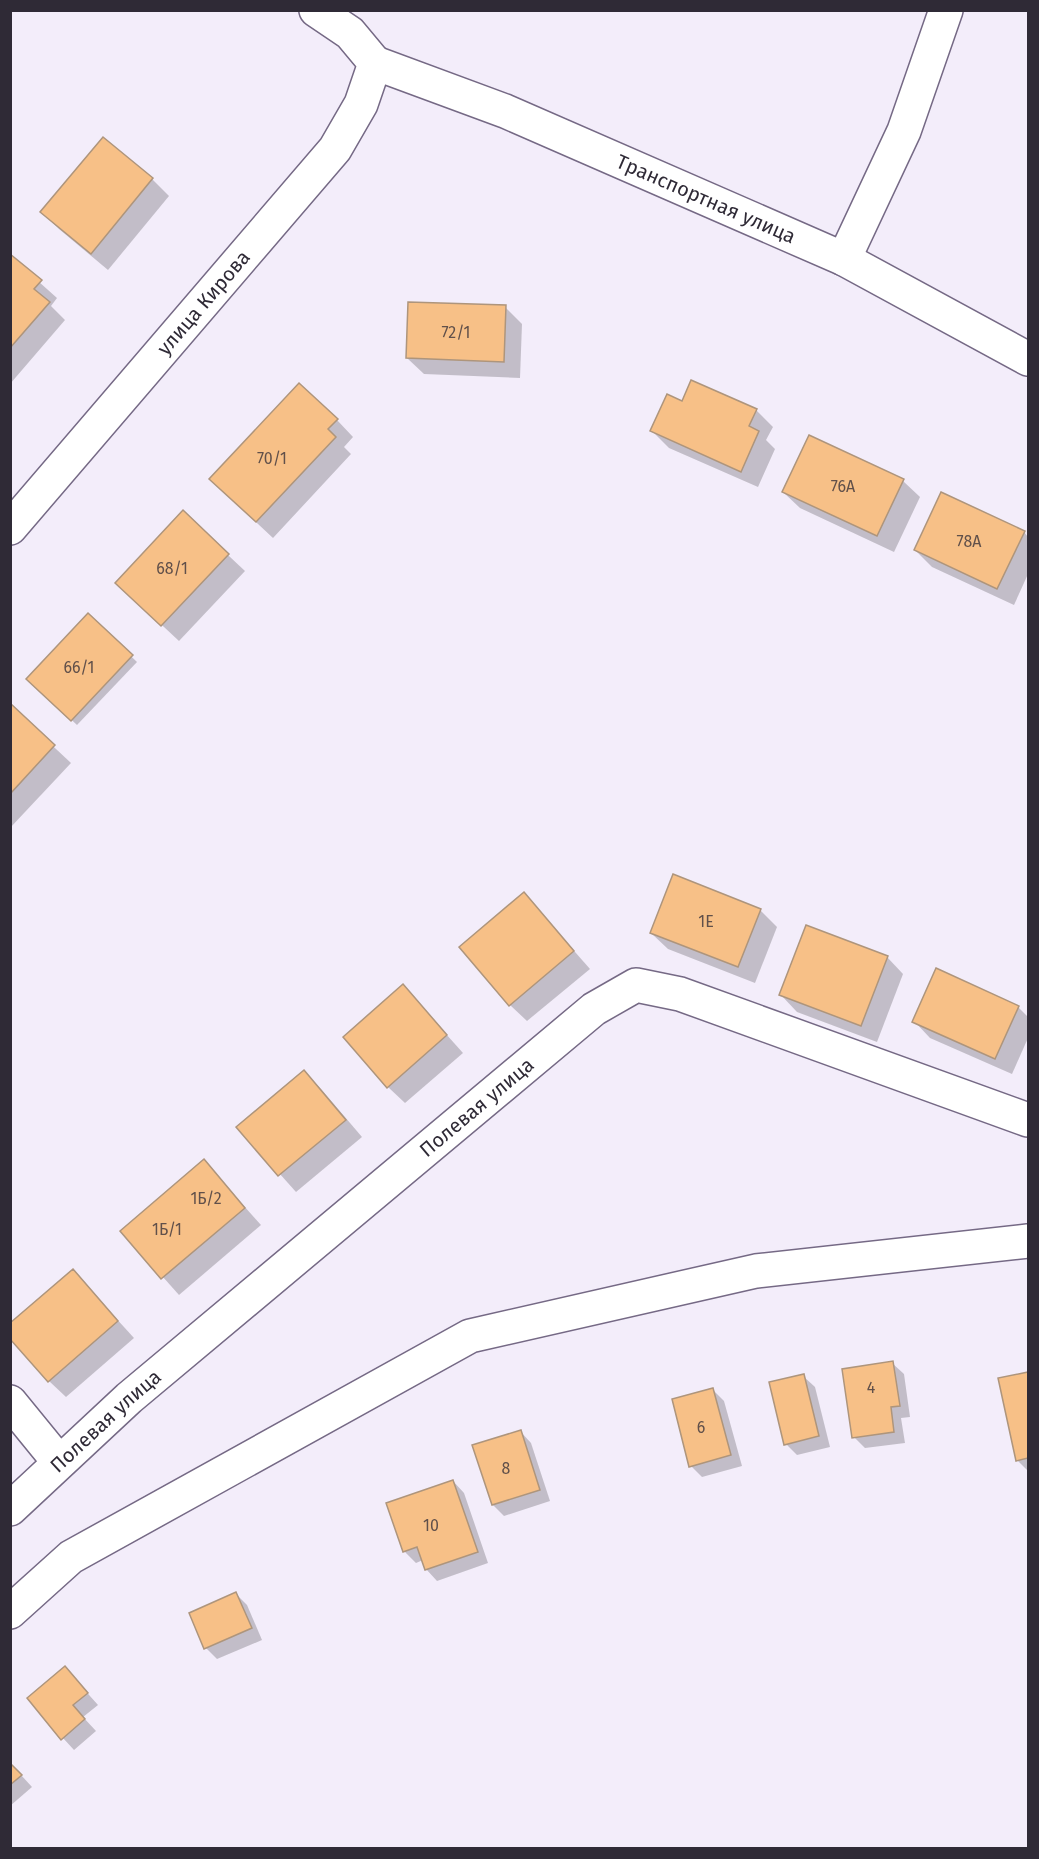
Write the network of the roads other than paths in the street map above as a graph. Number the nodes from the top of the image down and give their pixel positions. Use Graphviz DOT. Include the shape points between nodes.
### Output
graph roads {
  1 [pos="316,10"];
  2 [pos="946,10"];
  3 [pos="375,63"];
  4 [pos="844,259"];
  5 [pos="1029,359"];
  6 [pos="10,528"];
  7 [pos="1029,1120"];
  8 [pos="1029,1241"];
  9 [pos="10,1402"];
  10 [pos="59,1462"];
  11 [pos="10,1509"];
  12 [pos="10,1612"];
  1 -- 3 [label="street" via="350,33"];
  2 -- 4 [label="street" via="904,131"];
  3 -- 4 [label="street, Транспортная улица" via="505,111"];
  3 -- 6 [label="street, улица Кирова" via="361,104 334,149"];
  4 -- 5 [label="street, Транспортная улица"];
  7 -- 10 [label="street, Полевая улица" via="680,994 636,985 594,1009 129,1398"];
  8 -- 12 [label="street" via="756,1271 470,1336 71,1557"];
  9 -- 10 [label="street"];
  10 -- 11 [label="street, Полевая улица"];
}
